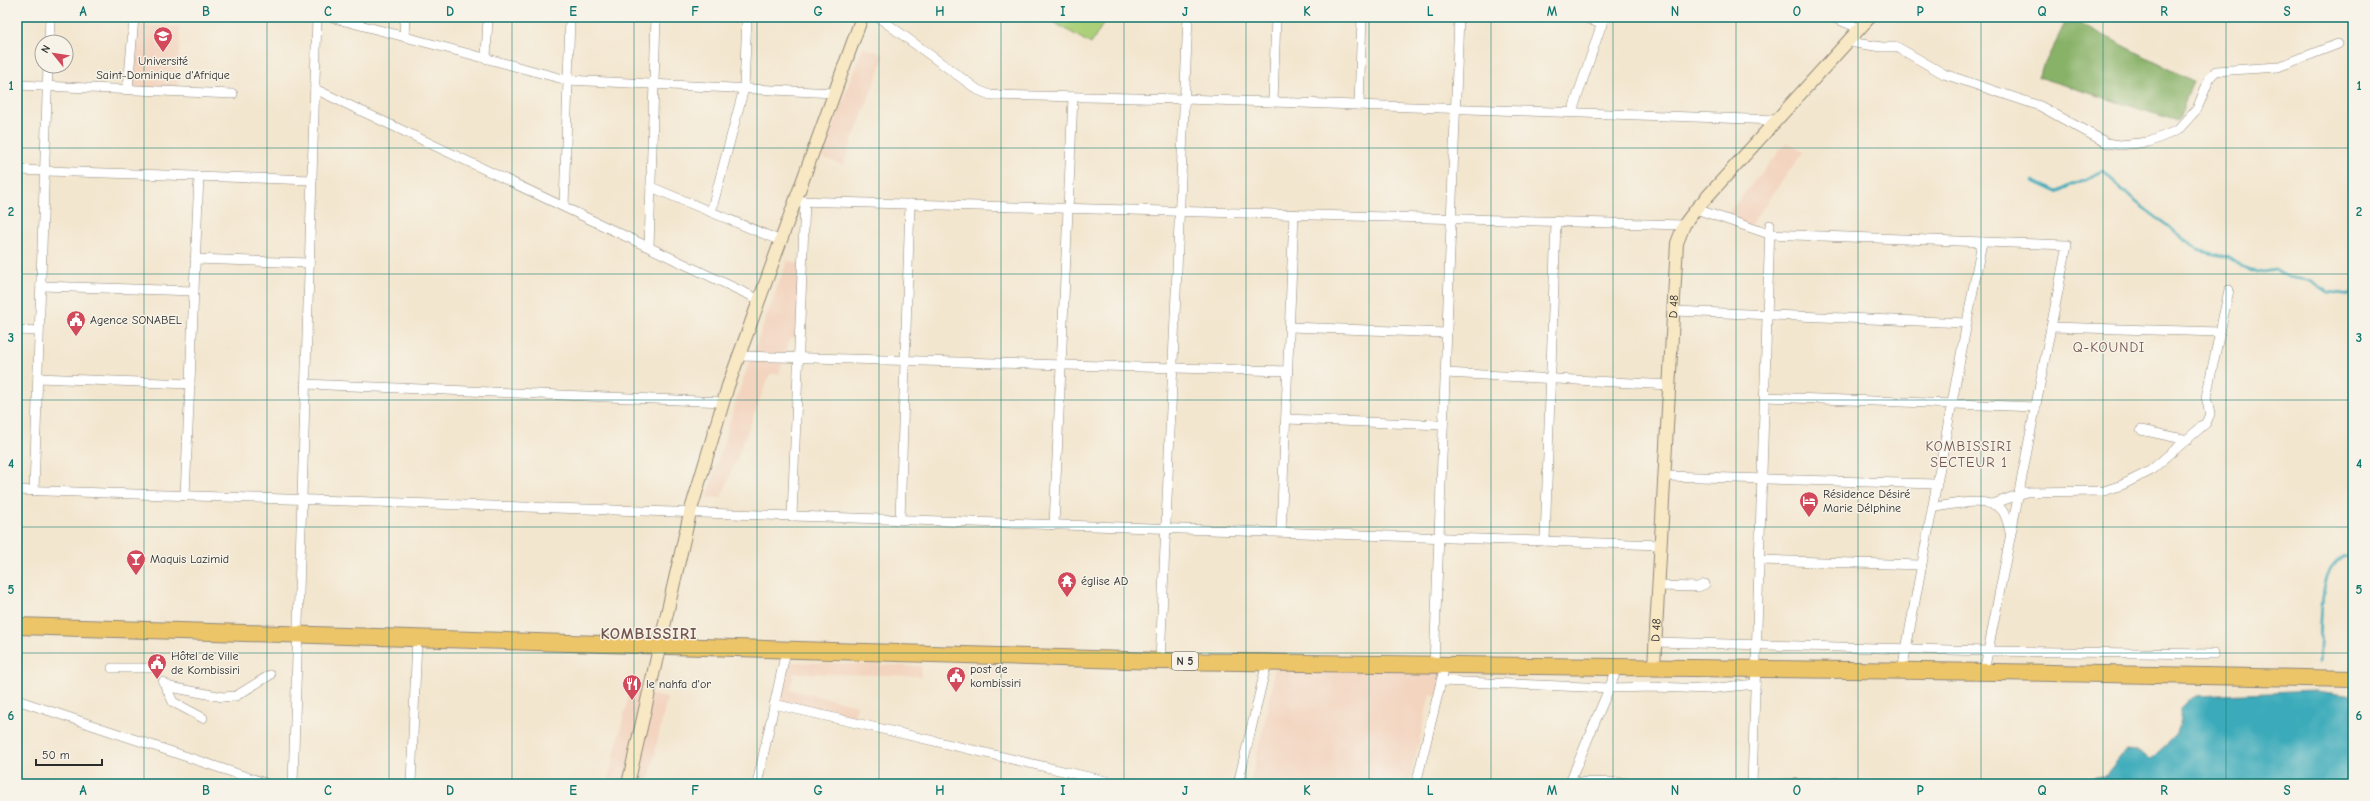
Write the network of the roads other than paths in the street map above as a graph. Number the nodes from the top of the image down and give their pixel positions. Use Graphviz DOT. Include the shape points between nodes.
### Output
graph roads {
  1 [pos="50,17"];
  2 [pos="134,17"];
  3 [pos="317,17"];
  4 [pos="330,17"];
  5 [pos="405,17"];
  6 [pos="488,17"];
  7 [pos="570,17"];
  8 [pos="656,17"];
  9 [pos="747,17"];
  10 [pos="862,17"];
  11 [pos="878,17"];
  12 [pos="1188,17"];
  13 [pos="1276,17"];
  14 [pos="1362,17"];
  15 [pos="1459,17"];
  16 [pos="1585,17"];
  17 [pos="1832,17"];
  18 [pos="1870,17"];
  19 [pos="1603,21"];
  20 [pos="1859,28"];
  21 [pos="49,34"];
  22 [pos="404,37"];
  23 [pos="1848,42"];
  24 [pos="2338,44"];
  25 [pos="486,58"];
  26 [pos="48,74"];
  27 [pos="567,80"];
  28 [pos="654,84"];
  29 [pos="17,85"];
  30 [pos="48,86"];
  31 [pos="744,88"];
  32 [pos="128,89"];
  33 [pos="315,89"];
  34 [pos="835,93"];
  35 [pos="233,94"];
  36 [pos="1073,97"];
  37 [pos="1184,99"];
  38 [pos="1273,102"];
  39 [pos="1359,105"];
  40 [pos="1455,108"];
  41 [pos="1572,112"];
  42 [pos="1777,120"];
  43 [pos="17,170"];
  44 [pos="45,170"];
  45 [pos="198,176"];
  46 [pos="312,180"];
  47 [pos="651,187"];
  48 [pos="800,201"];
  49 [pos="910,204"];
  50 [pos="564,207"];
  51 [pos="1068,208"];
  52 [pos="1696,209"];
  53 [pos="1179,211"];
  54 [pos="711,212"];
  55 [pos="1294,214"];
  56 [pos="1451,219"];
  57 [pos="1556,222"];
  58 [pos="1684,225"];
  59 [pos="1770,229"];
  60 [pos="781,241"];
  61 [pos="1982,242"];
  62 [pos="649,247"];
  63 [pos="195,259"];
  64 [pos="309,263"];
  65 [pos="41,286"];
  66 [pos="2229,290"];
  67 [pos="194,291"];
  68 [pos="760,300"];
  69 [pos="1674,311"];
  70 [pos="1767,315"];
  71 [pos="1966,324"];
  72 [pos="1290,327"];
  73 [pos="2051,327"];
  74 [pos="17,330"];
  75 [pos="39,331"];
  76 [pos="2220,332"];
  77 [pos="1447,333"];
  78 [pos="739,356"];
  79 [pos="798,357"];
  80 [pos="905,360"];
  81 [pos="1061,365"];
  82 [pos="1173,368"];
  83 [pos="1288,371"];
  84 [pos="1445,373"];
  85 [pos="38,378"];
  86 [pos="1551,379"];
  87 [pos="190,384"];
  88 [pos="305,384"];
  89 [pos="1670,385"];
  90 [pos="1764,397"];
  91 [pos="724,402"];
  92 [pos="1951,404"];
  93 [pos="2036,407"];
  94 [pos="1286,419"];
  95 [pos="1443,425"];
  96 [pos="2141,430"];
  97 [pos="2188,440"];
  98 [pos="1665,476"];
  99 [pos="1762,479"];
  100 [pos="1936,484"];
  101 [pos="17,490"];
  102 [pos="34,491"];
  103 [pos="2020,493"];
  104 [pos="185,496"];
  105 [pos="301,500"];
  106 [pos="1993,504"];
  107 [pos="1932,508"];
  108 [pos="690,513"];
  109 [pos="792,516"];
  110 [pos="900,520"];
  111 [pos="1054,525"];
  112 [pos="1166,528"];
  113 [pos="1281,532"];
  114 [pos="2011,535"];
  115 [pos="1439,537"];
  116 [pos="1545,541"];
  117 [pos="1661,544"];
  118 [pos="1759,560"];
  119 [pos="1921,565"];
  120 [pos="1705,584"];
  121 [pos="1658,586"];
  122 [pos="17,626"];
  123 [pos="296,635"];
  124 [pos="417,639"];
  125 [pos="1656,642"];
  126 [pos="1756,645"];
  127 [pos="660,647"];
  128 [pos="1906,649"];
  129 [pos="786,651"];
  130 [pos="1988,651"];
  131 [pos="2214,654"];
  132 [pos="1160,661"];
  133 [pos="1267,662"];
  134 [pos="1440,665"];
  135 [pos="1618,667"];
  136 [pos="1654,667"];
  137 [pos="112,668"];
  138 [pos="152,668"];
  139 [pos="1902,671"];
  140 [pos="1984,672"];
  141 [pos="270,675"];
  142 [pos="1755,677"];
  143 [pos="2353,679"];
  144 [pos="1441,681"];
  145 [pos="1609,688"];
  146 [pos="17,700"];
  147 [pos="774,704"];
  148 [pos="203,718"];
  149 [pos="1847,782"];
  150 [pos="1570,783"];
  151 [pos="268,784"];
  152 [pos="293,784"];
  153 [pos="411,784"];
  154 [pos="628,784"];
  155 [pos="757,784"];
  156 [pos="1119,784"];
  157 [pos="1238,784"];
  158 [pos="1416,784"];
  159 [pos="1674,784"];
  160 [pos="1711,784"];
  161 [pos="1752,784"];
  162 [pos="1775,784"];
  1 -- 21 [label="street"];
  2 -- 32 [label="street"];
  3 -- 33 [label="street"];
  4 -- 22 [label="street"];
  5 -- 22 [label="street"];
  6 -- 25 [label="street"];
  7 -- 27 [label="street"];
  8 -- 28 [label="street"];
  9 -- 31 [label="street"];
  10 -- 34 [label="street"];
  11 -- 36 [label="street" via="978,90 990,95"];
  12 -- 37 [label="street"];
  13 -- 38 [label="street"];
  14 -- 39 [label="street"];
  15 -- 40 [label="street"];
  16 -- 19 [label="street"];
  17 -- 20 [label="street"];
  18 -- 20 [label="street, D 48"];
  19 -- 41 [label="street"];
  20 -- 23 [label="street, D 48"];
  22 -- 25 [label="street"];
  23 -- 24 [label="street" via="1897,47 1944,74 2040,106 2107,143 2120,145 2149,142 2178,130 2197,109 2210,77 2216,71 2278,67"];
  23 -- 42 [label="street, D 48"];
  25 -- 27 [label="street"];
  26 -- 30 [label="street"];
  27 -- 28 [label="street"];
  27 -- 50 [label="street"];
  28 -- 31 [label="street"];
  28 -- 47 [label="street"];
  29 -- 30 [label="street"];
  30 -- 32 [label="street"];
  30 -- 44 [label="street"];
  31 -- 34 [label="street"];
  31 -- 54 [label="street"];
  32 -- 35 [label="street"];
  33 -- 46 [label="street"];
  33 -- 50 [label="street"];
  34 -- 48 [label="street"];
  36 -- 37 [label="street"];
  36 -- 51 [label="street"];
  37 -- 38 [label="street"];
  37 -- 53 [label="street"];
  38 -- 39 [label="street"];
  39 -- 40 [label="street"];
  40 -- 41 [label="street"];
  40 -- 56 [label="street"];
  41 -- 42 [label="street"];
  42 -- 52 [label="street, D 48"];
  43 -- 44 [label="street"];
  44 -- 45 [label="street"];
  44 -- 65 [label="street"];
  45 -- 46 [label="street"];
  45 -- 63 [label="street"];
  46 -- 64 [label="street"];
  47 -- 54 [label="street"];
  47 -- 62 [label="street"];
  48 -- 49 [label="street"];
  48 -- 60 [label="street"];
  48 -- 79 [label="street"];
  49 -- 51 [label="street"];
  49 -- 80 [label="street"];
  50 -- 62 [label="street"];
  51 -- 53 [label="street"];
  51 -- 81 [label="street"];
  52 -- 58 [label="street, D 48"];
  52 -- 59 [label="street"];
  53 -- 55 [label="street"];
  53 -- 82 [label="street"];
  54 -- 60 [label="street"];
  55 -- 56 [label="street"];
  55 -- 72 [label="street"];
  56 -- 57 [label="street"];
  56 -- 77 [label="street"];
  57 -- 58 [label="street"];
  57 -- 86 [label="street"];
  58 -- 69 [label="street, D 48" via="1677,243"];
  59 -- 61 [label="street"];
  59 -- 70 [label="street"];
  60 -- 68 [label="street"];
  61 -- 71 [label="street"];
  61 -- 73 [label="street" via="2067,245"];
  62 -- 68 [label="street"];
  63 -- 64 [label="street"];
  63 -- 67 [label="street"];
  64 -- 88 [label="street"];
  65 -- 67 [label="street"];
  65 -- 75 [label="street"];
  66 -- 76 [label="street"];
  67 -- 87 [label="street"];
  68 -- 78 [label="street"];
  69 -- 70 [label="street"];
  69 -- 89 [label="street, D 48"];
  70 -- 71 [label="street"];
  70 -- 90 [label="street"];
  71 -- 92 [label="street"];
  72 -- 77 [label="street"];
  72 -- 83 [label="street"];
  73 -- 76 [label="street"];
  73 -- 93 [label="street"];
  74 -- 75 [label="street"];
  75 -- 85 [label="street"];
  76 -- 97 [label="street" via="2206,397 2210,414 2206,424"];
  77 -- 84 [label="street"];
  78 -- 79 [label="street"];
  78 -- 91 [label="street"];
  79 -- 80 [label="street"];
  79 -- 109 [label="street"];
  80 -- 81 [label="street"];
  80 -- 110 [label="street"];
  81 -- 82 [label="street"];
  81 -- 111 [label="street"];
  82 -- 83 [label="street"];
  82 -- 112 [label="street"];
  83 -- 94 [label="street"];
  84 -- 86 [label="street"];
  84 -- 95 [label="street"];
  85 -- 87 [label="street"];
  85 -- 102 [label="street"];
  86 -- 89 [label="street"];
  86 -- 116 [label="street"];
  87 -- 104 [label="street"];
  88 -- 91 [label="street"];
  88 -- 105 [label="street"];
  89 -- 98 [label="street, D 48"];
  90 -- 92 [label="street"];
  90 -- 99 [label="street"];
  91 -- 108 [label="street"];
  92 -- 93 [label="street"];
  92 -- 100 [label="street"];
  93 -- 103 [label="street"];
  94 -- 95 [label="street"];
  94 -- 113 [label="street"];
  95 -- 115 [label="street"];
  96 -- 97 [label="street"];
  97 -- 103 [label="street" via="2150,471 2104,491"];
  98 -- 99 [label="street"];
  98 -- 117 [label="street, D 48"];
  99 -- 100 [label="street"];
  99 -- 118 [label="street"];
  100 -- 107 [label="street"];
  101 -- 102 [label="street"];
  102 -- 104 [label="street"];
  103 -- 106 [label="street"];
  103 -- 114 [label="street"];
  104 -- 105 [label="street"];
  105 -- 108 [label="street"];
  105 -- 123 [label="street"];
  106 -- 107 [label="street" via="1959,503"];
  106 -- 114 [label="street" via="2004,514"];
  107 -- 119 [label="street"];
  108 -- 109 [label="street"];
  108 -- 127 [label="street"];
  109 -- 110 [label="street"];
  110 -- 111 [label="street"];
  111 -- 112 [label="street"];
  112 -- 113 [label="street"];
  112 -- 132 [label="street"];
  113 -- 115 [label="street"];
  114 -- 130 [label="street"];
  115 -- 116 [label="street"];
  115 -- 134 [label="street"];
  116 -- 117 [label="street"];
  117 -- 121 [label="street, D 48"];
  118 -- 119 [label="street"];
  118 -- 126 [label="street"];
  119 -- 128 [label="street"];
  120 -- 121 [label="street"];
  121 -- 125 [label="street, D 48"];
  122 -- 123 [label="highway, N 5"];
  123 -- 124 [label="highway, N 5"];
  123 -- 152 [label="street"];
  124 -- 127 [label="highway, N 5"];
  124 -- 153 [label="street"];
  125 -- 126 [label="street"];
  125 -- 136 [label="street, D 48"];
  126 -- 128 [label="street"];
  126 -- 142 [label="street"];
  127 -- 129 [label="highway, N 5"];
  127 -- 154 [label="street"];
  128 -- 130 [label="street"];
  128 -- 139 [label="street"];
  129 -- 132 [label="highway, N 5"];
  129 -- 147 [label="street"];
  130 -- 131 [label="street"];
  130 -- 140 [label="street"];
  132 -- 133 [label="highway, N 5"];
  133 -- 134 [label="highway, N 5"];
  133 -- 157 [label="street"];
  134 -- 135 [label="highway, N 5"];
  134 -- 144 [label="street"];
  135 -- 136 [label="highway, N 5"];
  135 -- 145 [label="street"];
  136 -- 142 [label="highway, N 5"];
  137 -- 138 [label="street"];
  139 -- 140 [label="highway, N 5"];
  139 -- 142 [label="highway, N 5"];
  140 -- 143 [label="highway, N 5"];
  141 -- 148 [label="street" via="236,696 224,697 170,687 163,682 173,702"];
  142 -- 145 [label="street" via="1708,689"];
  142 -- 161 [label="street"];
  144 -- 145 [label="street"];
  144 -- 158 [label="street"];
  145 -- 150 [label="street"];
  146 -- 151 [label="street"];
  147 -- 155 [label="street"];
  147 -- 156 [label="street"];
  149 -- 162 [label="street"];
  150 -- 159 [label="street"];
  159 -- 160 [label="street"];
}
